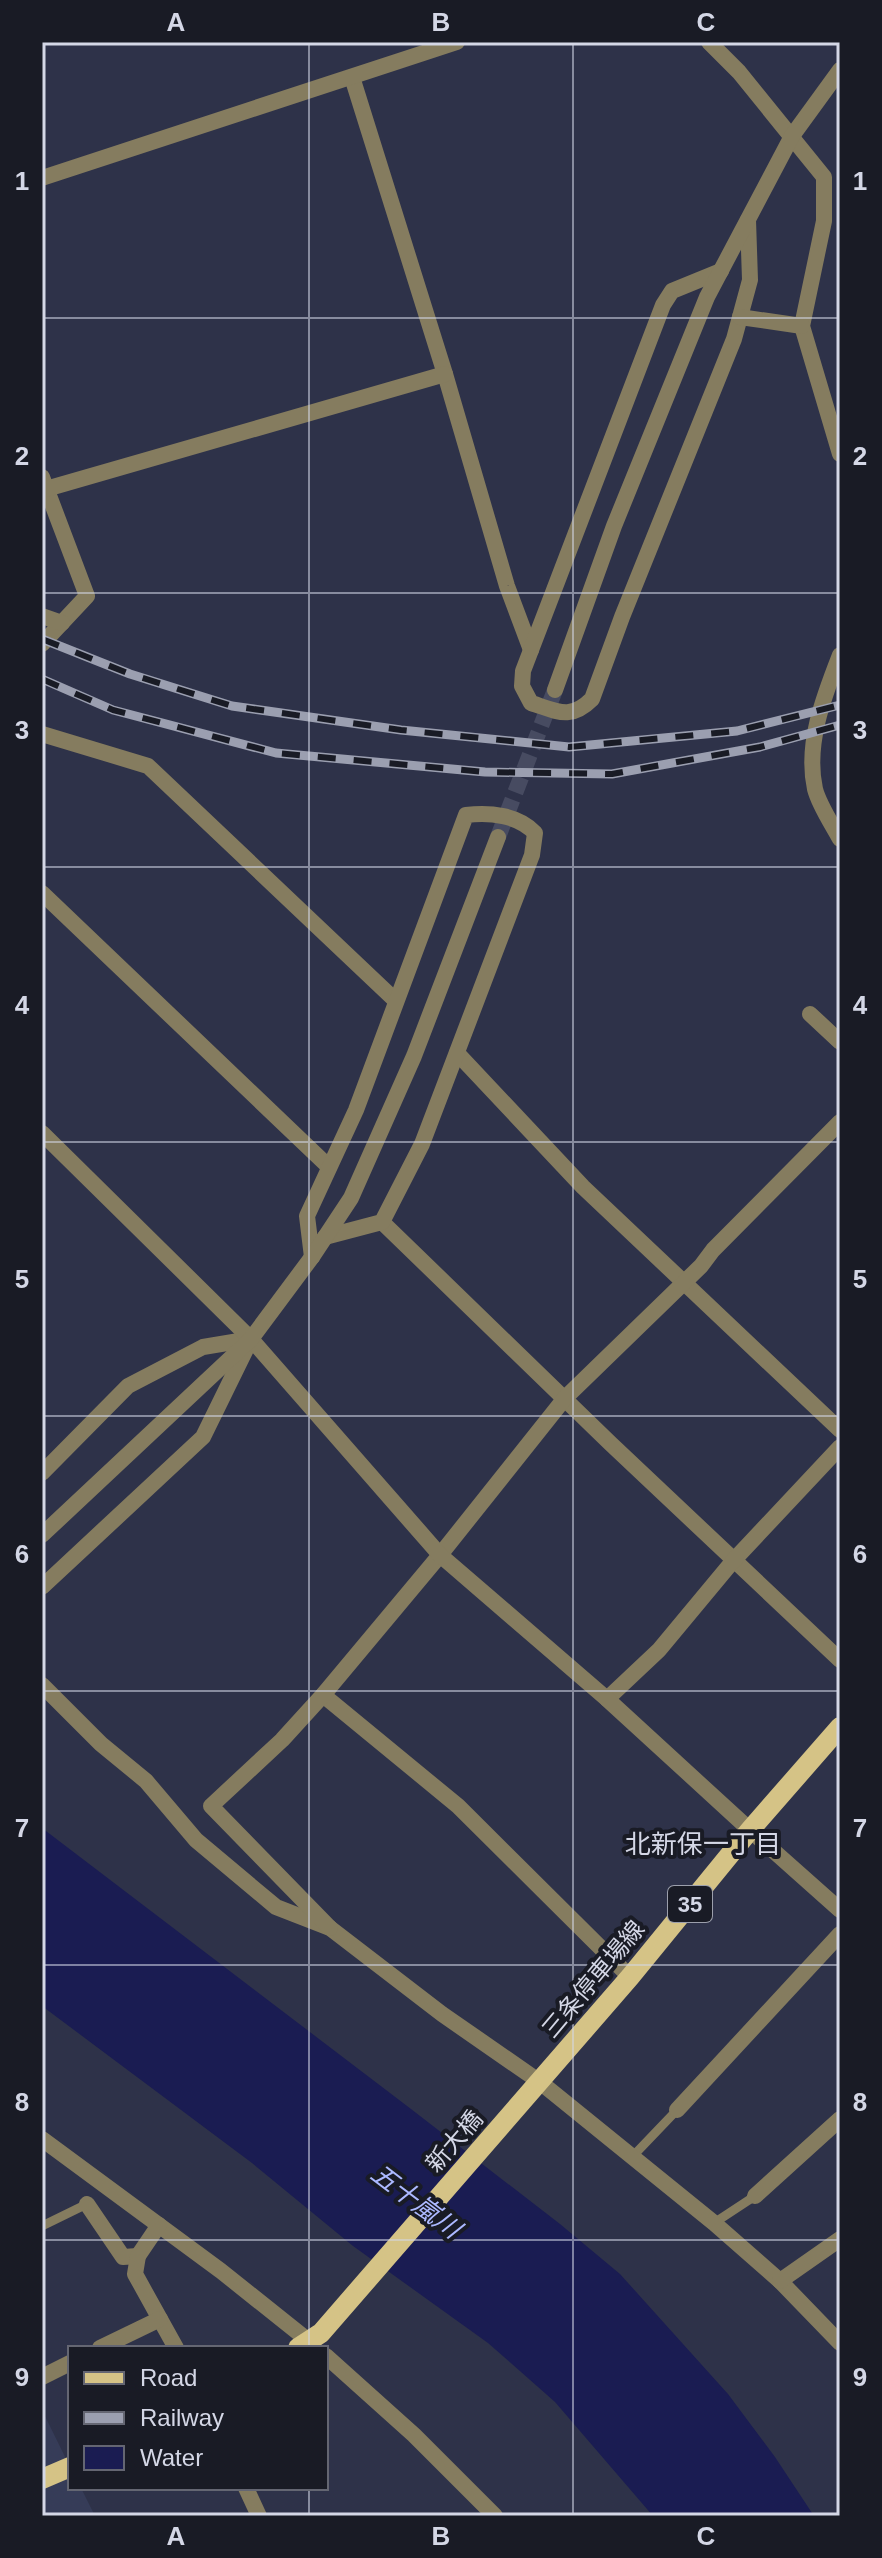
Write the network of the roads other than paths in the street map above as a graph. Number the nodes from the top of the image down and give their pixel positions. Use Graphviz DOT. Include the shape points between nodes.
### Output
graph roads {
  1 [pos="457,42"];
  2 [pos="709,42"];
  3 [pos="840,70"];
  4 [pos="352,77"];
  5 [pos="792,136"];
  6 [pos="42,178"];
  7 [pos="748,220"];
  8 [pos="721,271"];
  9 [pos="740,317"];
  10 [pos="802,326"];
  11 [pos="445,374"];
  12 [pos="840,454"];
  13 [pos="44,483"];
  14 [pos="42,616"];
  15 [pos="62,623"];
  16 [pos="42,644"];
  17 [pos="531,650"];
  18 [pos="840,655"];
  19 [pos="555,690"];
  20 [pos="42,734"];
  21 [pos="498,837"];
  22 [pos="840,839"];
  23 [pos="42,893"];
  24 [pos="396,1001"];
  25 [pos="810,1014"];
  26 [pos="840,1042"];
  27 [pos="457,1053"];
  28 [pos="840,1122"];
  29 [pos="42,1133"];
  30 [pos="328,1166"];
  31 [pos="382,1222"];
  32 [pos="325,1237"];
  33 [pos="312,1257"];
  34 [pos="685,1281"];
  35 [pos="251,1339"];
  36 [pos="565,1398"];
  37 [pos="840,1430"];
  38 [pos="840,1447"];
  39 [pos="42,1473"];
  40 [pos="42,1535"];
  41 [pos="440,1555"];
  42 [pos="733,1561"];
  43 [pos="42,1587"];
  44 [pos="840,1660"];
  45 [pos="42,1685"];
  46 [pos="323,1695"];
  47 [pos="607,1699"];
  48 [pos="840,1727"];
  49 [pos="750,1830"];
  50 [pos="840,1910"];
  51 [pos="330,1928"];
  52 [pos="840,1934"];
  53 [pos="630,1977"];
  54 [pos="535,2088"];
  55 [pos="677,2110"];
  56 [pos="840,2119"];
  57 [pos="42,2139"];
  58 [pos="633,2156"];
  59 [pos="755,2196"];
  60 [pos="87,2204"];
  61 [pos="714,2223"];
  62 [pos="159,2225"];
  63 [pos="42,2226"];
  64 [pos="840,2239"];
  65 [pos="138,2256"];
  66 [pos="780,2281"];
  67 [pos="160,2319"];
  68 [pos="312,2343"];
  69 [pos="840,2343"];
  70 [pos="104,2346"];
  71 [pos="175,2346"];
  72 [pos="328,2358"];
  73 [pos="68,2364"];
  74 [pos="42,2377"];
  75 [pos="68,2468"];
  76 [pos="42,2479"];
  77 [pos="247,2490"];
  78 [pos="259,2516"];
  79 [pos="495,2516"];
  1 -- 4 [label="street"];
  2 -- 5 [label="street"];
  3 -- 5 [label="street"];
  4 -- 6 [label="street"];
  4 -- 11 [label="street"];
  5 -- 7 [label="street"];
  5 -- 10 [label="street" via="824,177 824,221"];
  7 -- 8 [label="street"];
  7 -- 9 [label="street" via="750,280"];
  8 -- 17 [label="street" via="672,291 663,305"];
  8 -- 19 [label="street" via="676,369"];
  9 -- 10 [label="street"];
  9 -- 17 [label="street" via="592,699 570,714 531,703 522,686"];
  10 -- 12 [label="street"];
  11 -- 13 [label="street"];
  11 -- 17 [label="street"];
  13 -- 15 [label="street" via="87,596"];
  14 -- 15 [label="street"];
  15 -- 16 [label="street"];
  18 -- 22 [label="street" via="812,749 815,790"];
  20 -- 24 [label="street" via="148,766"];
  21 -- 32 [label="street" via="414,1056 351,1198"];
  23 -- 30 [label="street"];
  24 -- 27 [label="street" via="466,815 483,813 524,822 535,833 532,855"];
  24 -- 30 [label="street" via="356,1110"];
  25 -- 26 [label="street"];
  27 -- 31 [label="street" via="422,1144"];
  27 -- 34 [label="street" via="583,1187"];
  28 -- 34 [label="street"];
  29 -- 35 [label="street"];
  30 -- 33 [label="street" via="307,1216"];
  31 -- 32 [label="street"];
  31 -- 36 [label="street"];
  32 -- 33 [label="street"];
  33 -- 35 [label="street"];
  34 -- 36 [label="street"];
  34 -- 37 [label="street"];
  35 -- 39 [label="street" via="203,1347 128,1386"];
  35 -- 40 [label="street"];
  35 -- 41 [label="street"];
  35 -- 43 [label="street" via="203,1437"];
  36 -- 41 [label="street"];
  36 -- 42 [label="street"];
  38 -- 42 [label="street"];
  41 -- 46 [label="street"];
  41 -- 47 [label="street"];
  42 -- 44 [label="street"];
  42 -- 47 [label="street" via="659,1650"];
  45 -- 51 [label="street" via="146,1781 196,1840 230,1869 276,1907"];
  46 -- 51 [label="street" via="211,1806"];
  46 -- 53 [label="street" via="458,1806"];
  47 -- 49 [label="street"];
  48 -- 49 [label="main road, 三条停車場線 / 35"];
  49 -- 50 [label="street"];
  49 -- 53 [label="main road, 三条停車場線 / 35"];
  51 -- 54 [label="street"];
  52 -- 55 [label="street"];
  53 -- 54 [label="main road, 三条停車場線 / 35"];
  54 -- 58 [label="street"];
  54 -- 68 [label="main road, 新大橋 / 35"];
  55 -- 58 [label="lane"];
  56 -- 59 [label="street"];
  57 -- 62 [label="street"];
  58 -- 61 [label="street"];
  59 -- 61 [label="lane"];
  60 -- 63 [label="lane"];
  60 -- 65 [label="street" via="123,2257"];
  61 -- 66 [label="street"];
  62 -- 65 [label="street"];
  62 -- 68 [label="street"];
  64 -- 66 [label="street"];
  65 -- 67 [label="street" via="135,2274"];
  66 -- 69 [label="street"];
  67 -- 70 [label="street"];
  67 -- 71 [label="street"];
  72 -- 79 [label="street"];
  73 -- 74 [label="street"];
  75 -- 76 [label="main road"];
  77 -- 78 [label="street"];
}
